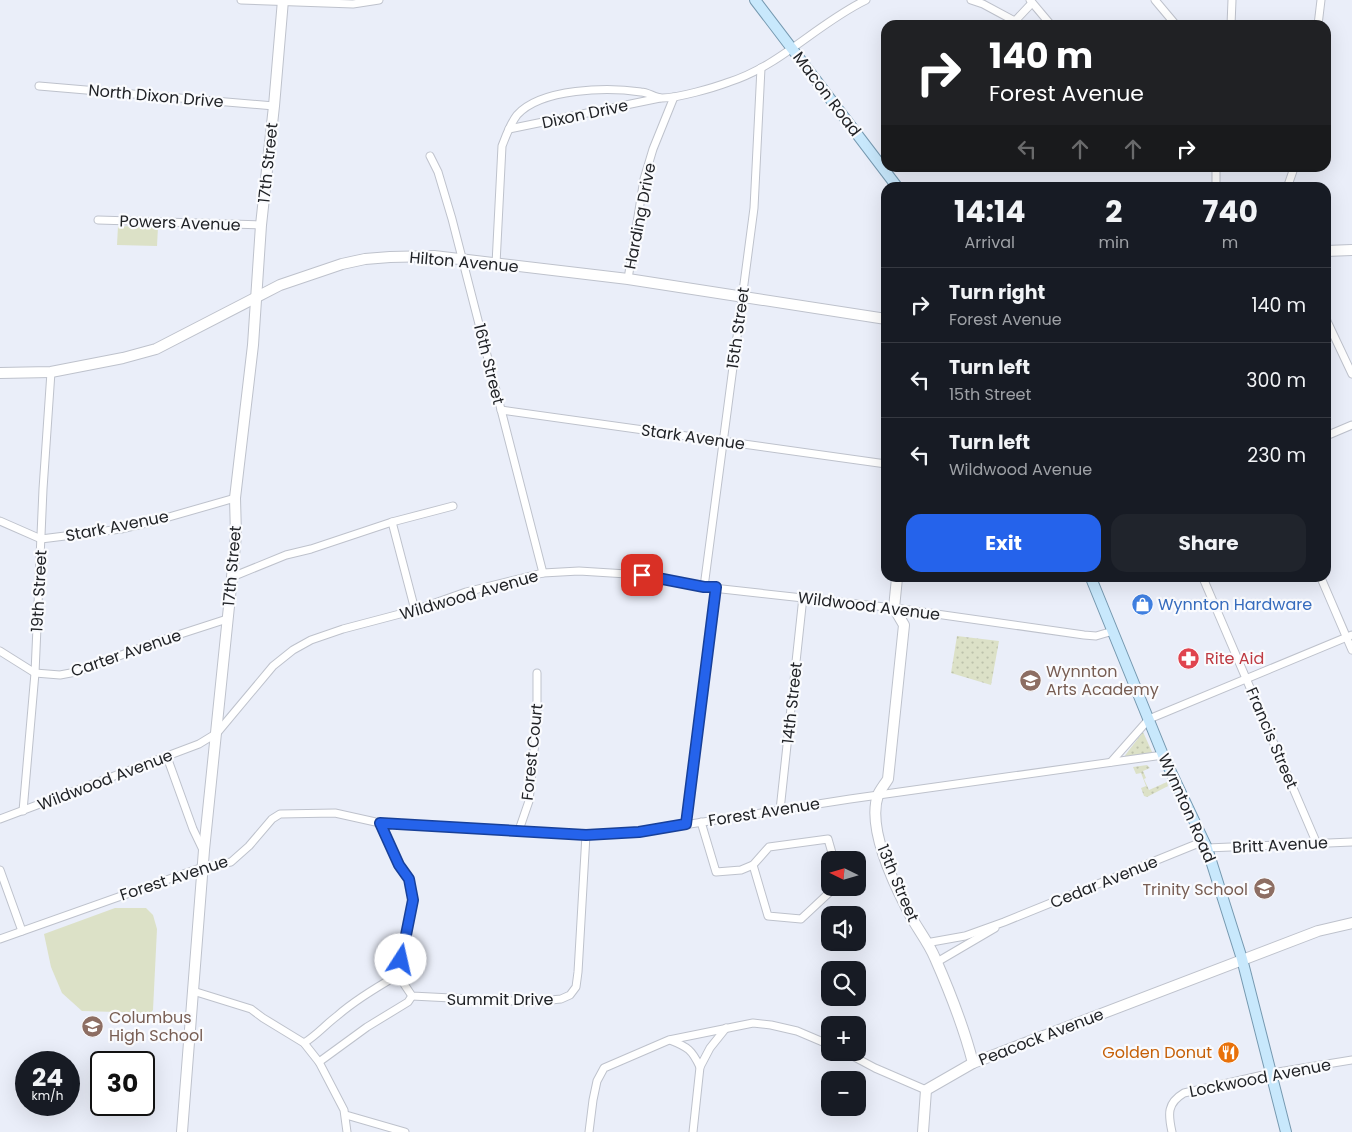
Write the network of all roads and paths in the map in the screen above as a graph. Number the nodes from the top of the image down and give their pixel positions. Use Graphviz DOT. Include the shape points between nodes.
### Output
graph roads {
  1 [pos="240,0"];
  2 [pos="379,0"];
  3 [pos="755,0"];
  4 [pos="866,0"];
  5 [pos="971,0"];
  6 [pos="1155,0"];
  7 [pos="1232,0"];
  8 [pos="1321,0"];
  9 [pos="283,1"];
  10 [pos="1031,2"];
  11 [pos="1013,20"];
  12 [pos="1016,20"];
  13 [pos="1046,20"];
  14 [pos="1172,20"];
  15 [pos="1231,20"];
  16 [pos="1319,20"];
  17 [pos="792,48"];
  18 [pos="761,68"];
  19 [pos="39,86"];
  20 [pos="674,96"];
  21 [pos="660,98"];
  22 [pos="274,106"];
  23 [pos="509,129"];
  24 [pos="430,156"];
  25 [pos="881,166"];
  26 [pos="886,172"];
  27 [pos="893,182"];
  28 [pos="98,220"];
  29 [pos="261,225"];
  30 [pos="1352,250"];
  31 [pos="1331,251"];
  32 [pos="463,259"];
  33 [pos="496,264"];
  34 [pos="628,279"];
  35 [pos="742,296"];
  36 [pos="257,297"];
  37 [pos="881,318"];
  38 [pos="1331,330"];
  39 [pos="51,372"];
  40 [pos="0,373"];
  41 [pos="1352,374"];
  42 [pos="501,410"];
  43 [pos="1352,425"];
  44 [pos="1331,434"];
  45 [pos="723,440"];
  46 [pos="881,463"];
  47 [pos="236,498"];
  48 [pos="453,506"];
  49 [pos="0,522"];
  50 [pos="392,522"];
  51 [pos="41,539"];
  52 [pos="543,573"];
  53 [pos="232,577"];
  54 [pos="897,582"];
  55 [pos="1093,582"];
  56 [pos="1205,582"];
  57 [pos="1323,582"];
  58 [pos="704,587"];
  59 [pos="716,587"];
  60 [pos="803,597"];
  61 [pos="894,608"];
  62 [pos="415,610"];
  63 [pos="227,619"];
  64 [pos="1113,631"];
  65 [pos="1349,636"];
  66 [pos="1352,650"];
  67 [pos="0,651"];
  68 [pos="35,673"];
  69 [pos="537,673"];
  70 [pos="1247,680"];
  71 [pos="1150,719"];
  72 [pos="217,733"];
  73 [pos="1163,756"];
  74 [pos="167,757"];
  75 [pos="1110,762"];
  76 [pos="878,795"];
  77 [pos="780,810"];
  78 [pos="23,811"];
  79 [pos="0,819"];
  80 [pos="701,822"];
  81 [pos="380,823"];
  82 [pos="686,824"];
  83 [pos="519,830"];
  84 [pos="586,835"];
  85 [pos="1352,842"];
  86 [pos="1317,844"];
  87 [pos="1205,845"];
  88 [pos="204,850"];
  89 [pos="831,851"];
  90 [pos="754,865"];
  91 [pos="203,867"];
  92 [pos="0,870"];
  93 [pos="826,896"];
  94 [pos="1004,922"];
  95 [pos="1352,923"];
  96 [pos="22,931"];
  97 [pos="0,939"];
  98 [pos="926,942"];
  99 [pos="1242,960"];
  100 [pos="937,962"];
  101 [pos="398,975"];
  102 [pos="193,991"];
  103 [pos="412,996"];
  104 [pos="726,1028"];
  105 [pos="669,1040"];
  106 [pos="821,1041"];
  107 [pos="304,1043"];
  108 [pos="1352,1060"];
  109 [pos="862,1061"];
  110 [pos="319,1062"];
  111 [pos="973,1063"];
  112 [pos="700,1067"];
  113 [pos="1272,1073"];
  114 [pos="926,1090"];
  115 [pos="346,1115"];
  116 [pos="182,1132"];
  117 [pos="347,1132"];
  118 [pos="405,1132"];
  119 [pos="589,1132"];
  120 [pos="693,1132"];
  121 [pos="923,1132"];
  122 [pos="1172,1132"];
  123 [pos="1286,1132"];
  1 -- 9 [label="street"];
  2 -- 9 [label="street" via="353,4"];
  3 -- 17 [label="main road, Macon Road"];
  4 -- 17 [label="street, Dixon Drive"];
  5 -- 11 [label="street"];
  6 -- 14 [label="street"];
  7 -- 15 [label="street"];
  8 -- 16 [label="street"];
  9 -- 22 [label="street, 17th Street"];
  10 -- 12 [label="street"];
  10 -- 13 [label="street"];
  17 -- 18 [label="street, Dixon Drive"];
  17 -- 25 [label="main road, Macon Road"];
  18 -- 20 [label="street, Dixon Drive" via="728,83"];
  18 -- 35 [label="street, 15th Street" via="754,208"];
  19 -- 22 [label="street, North Dixon Drive"];
  20 -- 21 [label="street, Dixon Drive"];
  20 -- 34 [label="street, Harding Drive" via="644,179"];
  21 -- 23 [label="street, Dixon Drive"];
  21 -- 23 [label="street, Dixon Drive" via="643,92 608,89 550,97 530,105 517,116"];
  22 -- 29 [label="street, 17th Street"];
  23 -- 33 [label="street, Dixon Drive" via="502,146"];
  24 -- 32 [label="street, 16th Street" via="438,172"];
  26 -- 27 [label="main road, Macon Road"];
  28 -- 29 [label="street, Powers Avenue"];
  29 -- 36 [label="street, 17th Street"];
  30 -- 31 [label="street"];
  32 -- 33 [label="street, Hilton Avenue"];
  32 -- 36 [label="street, Hilton Avenue" via="413,256 365,259 305,276"];
  32 -- 42 [label="street, 16th Street"];
  33 -- 34 [label="street, Hilton Avenue"];
  34 -- 35 [label="street, Hilton Avenue"];
  35 -- 37 [label="street, Hilton Avenue"];
  35 -- 45 [label="street, 15th Street"];
  36 -- 39 [label="street, Hilton Avenue" via="156,349"];
  36 -- 47 [label="street, 17th Street"];
  38 -- 41 [label="street"];
  39 -- 40 [label="street, Hilton Avenue"];
  39 -- 51 [label="street, 19th Street"];
  42 -- 45 [label="street, Stark Avenue"];
  42 -- 52 [label="street, 16th Street"];
  43 -- 44 [label="street"];
  45 -- 46 [label="street, Stark Avenue"];
  45 -- 58 [label="street, 15th Street"];
  47 -- 51 [label="street, Stark Avenue" via="122,528"];
  47 -- 53 [label="street, 17th Street"];
  48 -- 50 [label="street"];
  49 -- 51 [label="street"];
  50 -- 53 [label="street" via="286,555"];
  50 -- 62 [label="street"];
  51 -- 68 [label="street, 19th Street"];
  52 -- 58 [label="street, Wildwood Avenue" via="579,571 642,575"];
  52 -- 62 [label="street, Wildwood Avenue" via="466,592"];
  53 -- 63 [label="street, 17th Street"];
  54 -- 61 [label="street, 13th Street"];
  55 -- 64 [label="main road, Wynnton Road"];
  56 -- 70 [label="street, Francis Street"];
  57 -- 65 [label="street"];
  58 -- 59 [label="street, Wildwood Avenue"];
  59 -- 60 [label="street, Wildwood Avenue"];
  59 -- 82 [label="street"];
  60 -- 61 [label="street, Wildwood Avenue"];
  60 -- 77 [label="street, 14th Street"];
  61 -- 64 [label="street, Wildwood Avenue" via="1084,635 1096,636"];
  61 -- 76 [label="street, 13th Street" via="904,625 888,779"];
  62 -- 72 [label="street, Wildwood Avenue" via="343,629 293,650 273,666"];
  63 -- 68 [label="street, Carter Avenue" via="76,672 60,675"];
  63 -- 72 [label="street, 17th Street"];
  64 -- 71 [label="main road, Wynnton Road"];
  65 -- 66 [label="street"];
  65 -- 70 [label="street"];
  67 -- 68 [label="street, Carter Avenue"];
  68 -- 78 [label="street, 19th Street"];
  69 -- 83 [label="street, Forest Court" via="537,722 529,800"];
  70 -- 71 [label="street"];
  70 -- 86 [label="street, Francis Street"];
  71 -- 73 [label="main road, Wynnton Road"];
  71 -- 75 [label="street"];
  72 -- 74 [label="street, Wildwood Avenue"];
  72 -- 88 [label="street, 17th Street"];
  73 -- 75 [label="street, Forest Avenue"];
  73 -- 87 [label="main road, Wynnton Road"];
  74 -- 78 [label="street, Wildwood Avenue"];
  74 -- 88 [label="street"];
  75 -- 76 [label="street, Forest Avenue"];
  76 -- 77 [label="street, Forest Avenue"];
  76 -- 98 [label="street, 13th Street" via="875,817 880,845 906,909"];
  77 -- 80 [label="street, Forest Avenue"];
  78 -- 79 [label="street, Wildwood Avenue"];
  80 -- 82 [label="street, Forest Avenue"];
  80 -- 90 [label="street" via="716,872 741,870"];
  81 -- 83 [label="street, Forest Avenue"];
  81 -- 91 [label="street, Forest Avenue" via="334,813 280,814 231,862"];
  81 -- 101 [label="street" via="409,879 413,900"];
  82 -- 84 [label="street, Forest Avenue" via="639,832"];
  83 -- 84 [label="street, Forest Avenue"];
  84 -- 103 [label="street, Summit Drive" via="578,972 576,986 570,995 531,1002"];
  85 -- 86 [label="street, Britt Avenue"];
  86 -- 87 [label="street, Britt Avenue"];
  87 -- 94 [label="street, Cedar Avenue"];
  87 -- 99 [label="main road, Wynnton Road"];
  88 -- 91 [label="street, 17th Street"];
  89 -- 90 [label="street" via="828,839 769,847"];
  90 -- 93 [label="street" via="768,916 801,919"];
  91 -- 96 [label="street, Forest Avenue"];
  91 -- 102 [label="street, 17th Street"];
  92 -- 96 [label="street"];
  94 -- 98 [label="street" via="965,936"];
  94 -- 100 [label="street"];
  95 -- 99 [label="street, Peacock Avenue" via="1318,931"];
  96 -- 97 [label="street, Forest Avenue"];
  98 -- 100 [label="street, 13th Street"];
  99 -- 111 [label="street, Peacock Avenue"];
  99 -- 113 [label="main road, Wynnton Road"];
  100 -- 111 [label="street, 13th Street"];
  101 -- 103 [label="street"];
  101 -- 107 [label="street" via="352,1004"];
  102 -- 107 [label="street" via="251,1009"];
  102 -- 116 [label="street, 17th Street"];
  103 -- 110 [label="street" via="408,1002"];
  104 -- 105 [label="street"];
  104 -- 106 [label="street" via="753,1023 771,1025"];
  104 -- 112 [label="street"];
  105 -- 112 [label="street" via="693,1052"];
  105 -- 119 [label="street" via="604,1068 597,1081"];
  107 -- 110 [label="street"];
  108 -- 113 [label="street, Lockwood Avenue"];
  109 -- 114 [label="street"];
  110 -- 115 [label="street"];
  111 -- 114 [label="street, Peacock Avenue"];
  112 -- 120 [label="street"];
  113 -- 122 [label="street, Lockwood Avenue" via="1178,1097 1170,1110"];
  113 -- 123 [label="main road, Wynnton Road"];
  114 -- 121 [label="street"];
  115 -- 117 [label="street"];
  115 -- 118 [label="street"];
}
